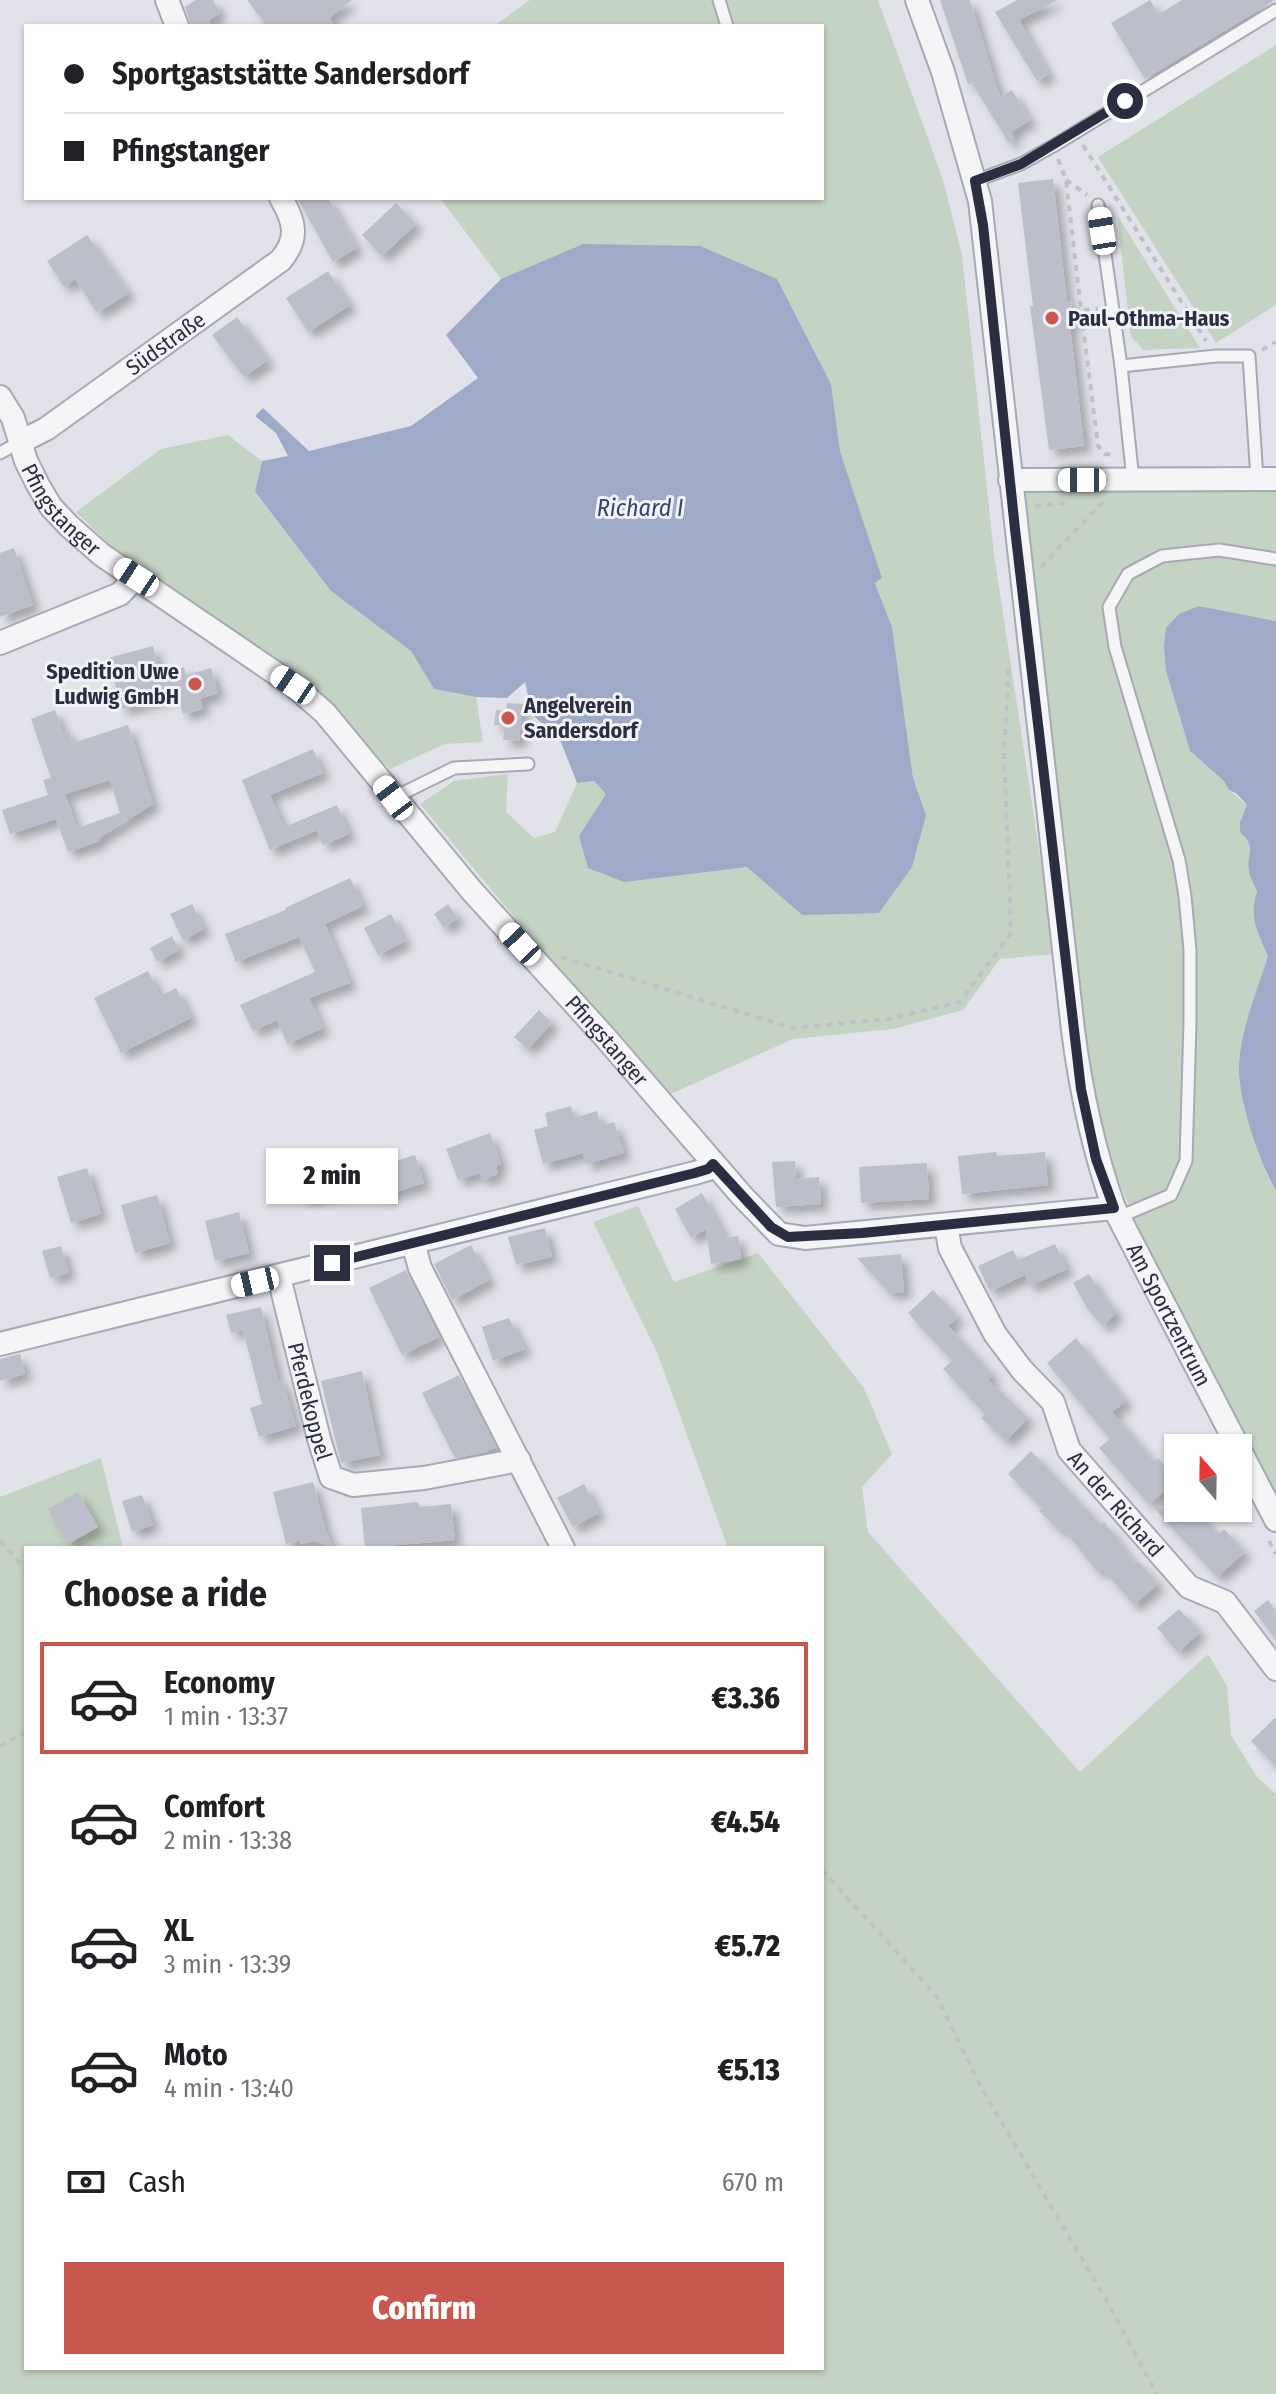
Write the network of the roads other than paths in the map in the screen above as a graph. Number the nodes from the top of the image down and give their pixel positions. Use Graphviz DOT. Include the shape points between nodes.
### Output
graph roads {
  1 [pos="167,0"];
  2 [pos="719,0"];
  3 [pos="917,0"];
  4 [pos="1276,10"];
  5 [pos="176,24"];
  6 [pos="726,24"];
  7 [pos="975,181"];
  8 [pos="282,200"];
  9 [pos="1098,205"];
  10 [pos="1121,366"];
  11 [pos="0,397"];
  12 [pos="10,448"];
  13 [pos="1266,479"];
  14 [pos="1010,480"];
  15 [pos="1133,480"];
  16 [pos="1276,559"];
  17 [pos="136,577"];
  18 [pos="0,643"];
  19 [pos="528,764"];
  20 [pos="393,798"];
  21 [pos="713,1164"];
  22 [pos="1116,1212"];
  23 [pos="946,1225"];
  24 [pos="413,1243"];
  25 [pos="279,1277"];
  26 [pos="0,1344"];
  27 [pos="519,1460"];
  28 [pos="1276,1520"];
  29 [pos="562,1546"];
  30 [pos="1276,1669"];
  1 -- 5 [label="street"];
  2 -- 6 [label="lane"];
  3 -- 7 [label="street, Am Sportzentrum"];
  4 -- 7 [label="lane" via="1053,146"];
  7 -- 14 [label="street, Am Sportzentrum"];
  8 -- 12 [label="street, Südstraße" via="294,230 292,246 281,260 46,429"];
  9 -- 10 [label="lane"];
  10 -- 13 [label="lane" via="1249,356"];
  10 -- 15 [label="lane"];
  11 -- 12 [label="street, Pfingstanger" via="13,418"];
  12 -- 17 [label="street, Pfingstanger" via="51,507 102,555"];
  13 -- 15 [label="street"];
  14 -- 15 [label="street"];
  14 -- 22 [label="street, Am Sportzentrum" via="1081,1089 1096,1159"];
  16 -- 22 [label="lane" via="1219,550 1162,556 1128,574 1109,607 1115,647 1179,860 1190,950 1186,1161 1171,1195"];
  17 -- 18 [label="street" via="120,594"];
  17 -- 20 [label="street, Pfingstanger" via="309,698"];
  19 -- 20 [label="lane" via="454,768"];
  20 -- 21 [label="street, Pfingstanger"];
  21 -- 23 [label="street" via="771,1227 788,1237"];
  21 -- 24 [label="street" via="695,1173"];
  22 -- 23 [label="street"];
  22 -- 28 [label="street, Am Sportzentrum"];
  23 -- 30 [label="street, An der Richard" via="950,1248 995,1334 1053,1402 1069,1450 1189,1587 1225,1602"];
  24 -- 25 [label="street"];
  24 -- 27 [label="street" via="420,1268"];
  25 -- 26 [label="street"];
  25 -- 27 [label="street, Pferdekoppel" via="331,1477 353,1485"];
  27 -- 29 [label="street"];
}
